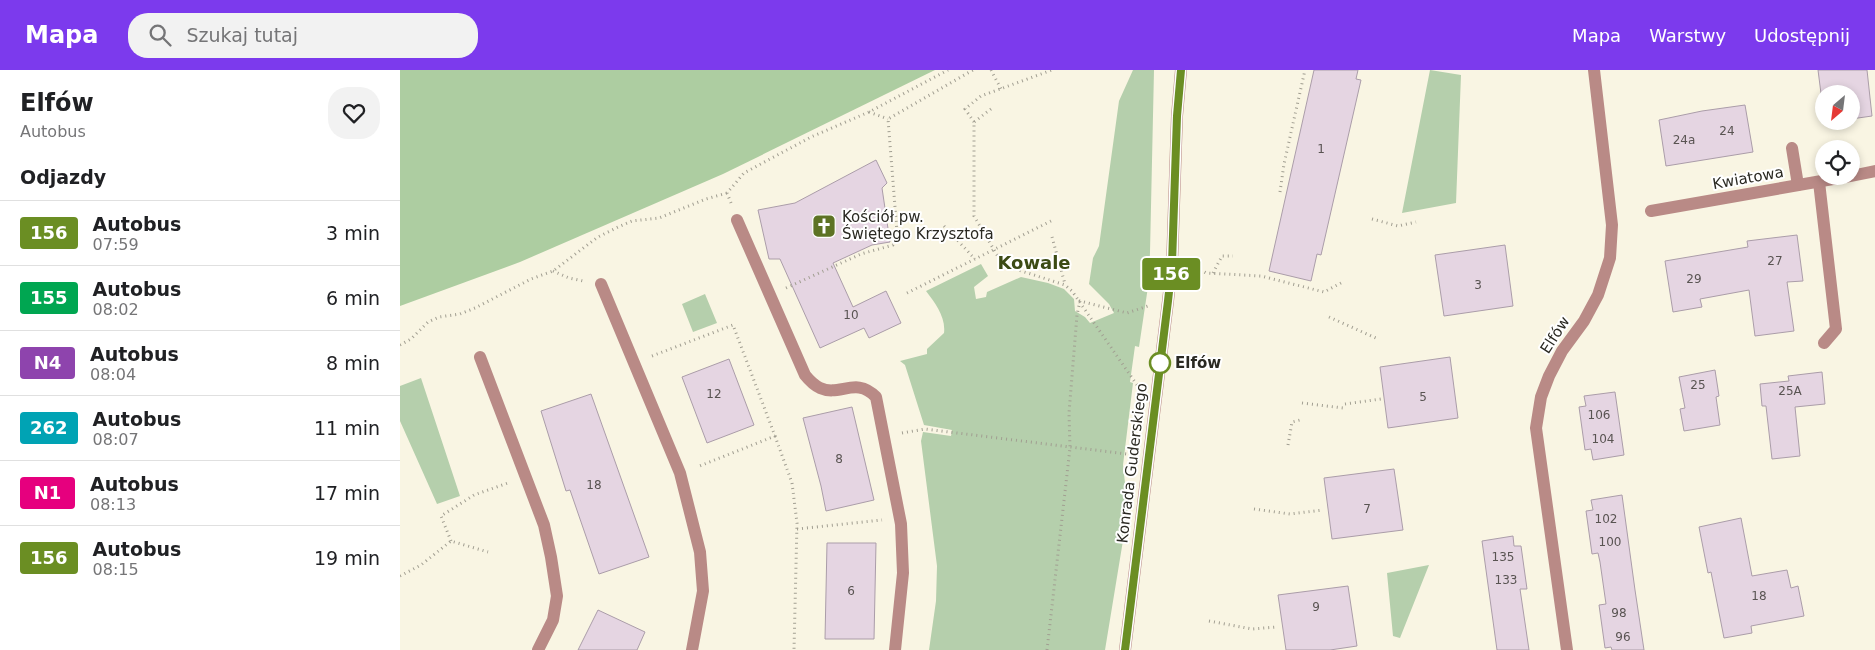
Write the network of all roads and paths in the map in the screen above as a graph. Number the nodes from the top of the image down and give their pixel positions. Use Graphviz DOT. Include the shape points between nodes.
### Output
graph roads {
  1 [pos="948,70"];
  2 [pos="973,70"];
  3 [pos="991,70"];
  4 [pos="1052,70"];
  5 [pos="1181,70"];
  6 [pos="1305,70"];
  7 [pos="1594,70"];
  8 [pos="1001,89"];
  9 [pos="991,109"];
  10 [pos="869,112"];
  11 [pos="888,119"];
  12 [pos="974,122"];
  13 [pos="1792,148"];
  14 [pos="1875,171"];
  15 [pos="1860,174"];
  16 [pos="1815,183"];
  17 [pos="1798,185"];
  18 [pos="1820,185"];
  19 [pos="1280,192"];
  20 [pos="727,193"];
  21 [pos="1651,211"];
  22 [pos="1372,219"];
  23 [pos="737,220"];
  24 [pos="1054,220"];
  25 [pos="1416,222"];
  26 [pos="944,226"];
  27 [pos="1052,237"];
  28 [pos="994,250"];
  29 [pos="1233,256"];
  30 [pos="975,259"];
  31 [pos="1196,267"];
  32 [pos="553,271"];
  33 [pos="1213,273"];
  34 [pos="1341,283"];
  35 [pos="601,284"];
  36 [pos="1065,284"];
  37 [pos="907,293"];
  38 [pos="769,295"];
  39 [pos="1080,301"];
  40 [pos="1150,305"];
  41 [pos="1329,317"];
  42 [pos="1378,340"];
  43 [pos="1824,343"];
  44 [pos="400,345"];
  45 [pos="663,352"];
  46 [pos="480,358"];
  47 [pos="1138,386"];
  48 [pos="1381,399"];
  49 [pos="1302,403"];
  50 [pos="1300,420"];
  51 [pos="925,429"];
  52 [pos="775,436"];
  53 [pos="1288,445"];
  54 [pos="1070,448"];
  55 [pos="1127,454"];
  56 [pos="680,473"];
  57 [pos="525,477"];
  58 [pos="1254,509"];
  59 [pos="1323,510"];
  60 [pos="878,521"];
  61 [pos="797,529"];
  62 [pos="451,541"];
  63 [pos="488,552"];
  64 [pos="400,576"];
  65 [pos="1209,621"];
  66 [pos="1276,627"];
  67 [pos="538,650"];
  68 [pos="692,650"];
  69 [pos="794,650"];
  70 [pos="895,650"];
  71 [pos="1047,650"];
  72 [pos="1125,650"];
  73 [pos="1567,650"];
  1 -- 10 [label="path"];
  2 -- 11 [label="path"];
  3 -- 8 [label="path"];
  4 -- 8 [label="path"];
  5 -- 72 [label="street, Konrada Guderskiego" via="1172,264"];
  6 -- 19 [label="path"];
  7 -- 73 [label="street, Elfów" via="1612,225 1610,258 1598,295 1549,376 1541,397 1536,428"];
  8 -- 12 [label="path" via="981,96 965,109"];
  9 -- 12 [label="path"];
  10 -- 11 [label="path"];
  10 -- 20 [label="path" via="811,137 744,173"];
  11 -- 38 [label="path" via="898,232 893,245 861,254"];
  12 -- 28 [label="path" via="974,216"];
  13 -- 17 [label="street"];
  14 -- 15 [label="street, Kwiatowa"];
  16 -- 17 [label="street, Kwiatowa"];
  17 -- 21 [label="street, Kwiatowa"];
  18 -- 43 [label="street" via="1836,329"];
  20 -- 23 [label="path"];
  20 -- 32 [label="path" via="659,218 632,221 618,227 598,237"];
  22 -- 25 [label="path" via="1398,226"];
  23 -- 38 [label="street"];
  24 -- 28 [label="path"];
  26 -- 30 [label="path"];
  27 -- 36 [label="path"];
  28 -- 30 [label="path"];
  28 -- 36 [label="path" via="1003,266"];
  29 -- 33 [label="path" via="1222,256"];
  30 -- 37 [label="path"];
  31 -- 33 [label="path"];
  32 -- 35 [label="path" via="569,278"];
  32 -- 44 [label="path" via="475,308 428,322"];
  33 -- 34 [label="path" via="1261,276 1324,292"];
  35 -- 56 [label="street"];
  36 -- 39 [label="path"];
  38 -- 70 [label="street" via="800,368 811,382 819,388 834,391 855,386 864,388 876,397 901,524 903,573"];
  39 -- 40 [label="path" via="1126,313"];
  39 -- 47 [label="path"];
  39 -- 54 [label="path" via="1069,413"];
  41 -- 42 [label="path"];
  45 -- 52 [label="path" via="733,325"];
  46 -- 57 [label="street"];
  48 -- 49 [label="path" via="1344,406"];
  50 -- 53 [label="path" via="1292,422"];
  51 -- 54 [label="path"];
  52 -- 56 [label="path" via="739,453"];
  52 -- 61 [label="path" via="792,483"];
  54 -- 55 [label="path"];
  54 -- 71 [label="path"];
  56 -- 68 [label="street" via="700,552 703,591"];
  57 -- 62 [label="path" via="474,495 442,516"];
  57 -- 67 [label="street" via="544,526 552,557 556,596 553,620"];
  58 -- 59 [label="path" via="1290,514"];
  60 -- 61 [label="path"];
  61 -- 69 [label="path"];
  62 -- 63 [label="path"];
  62 -- 64 [label="path" via="421,565"];
  65 -- 66 [label="path" via="1252,628"];
}
